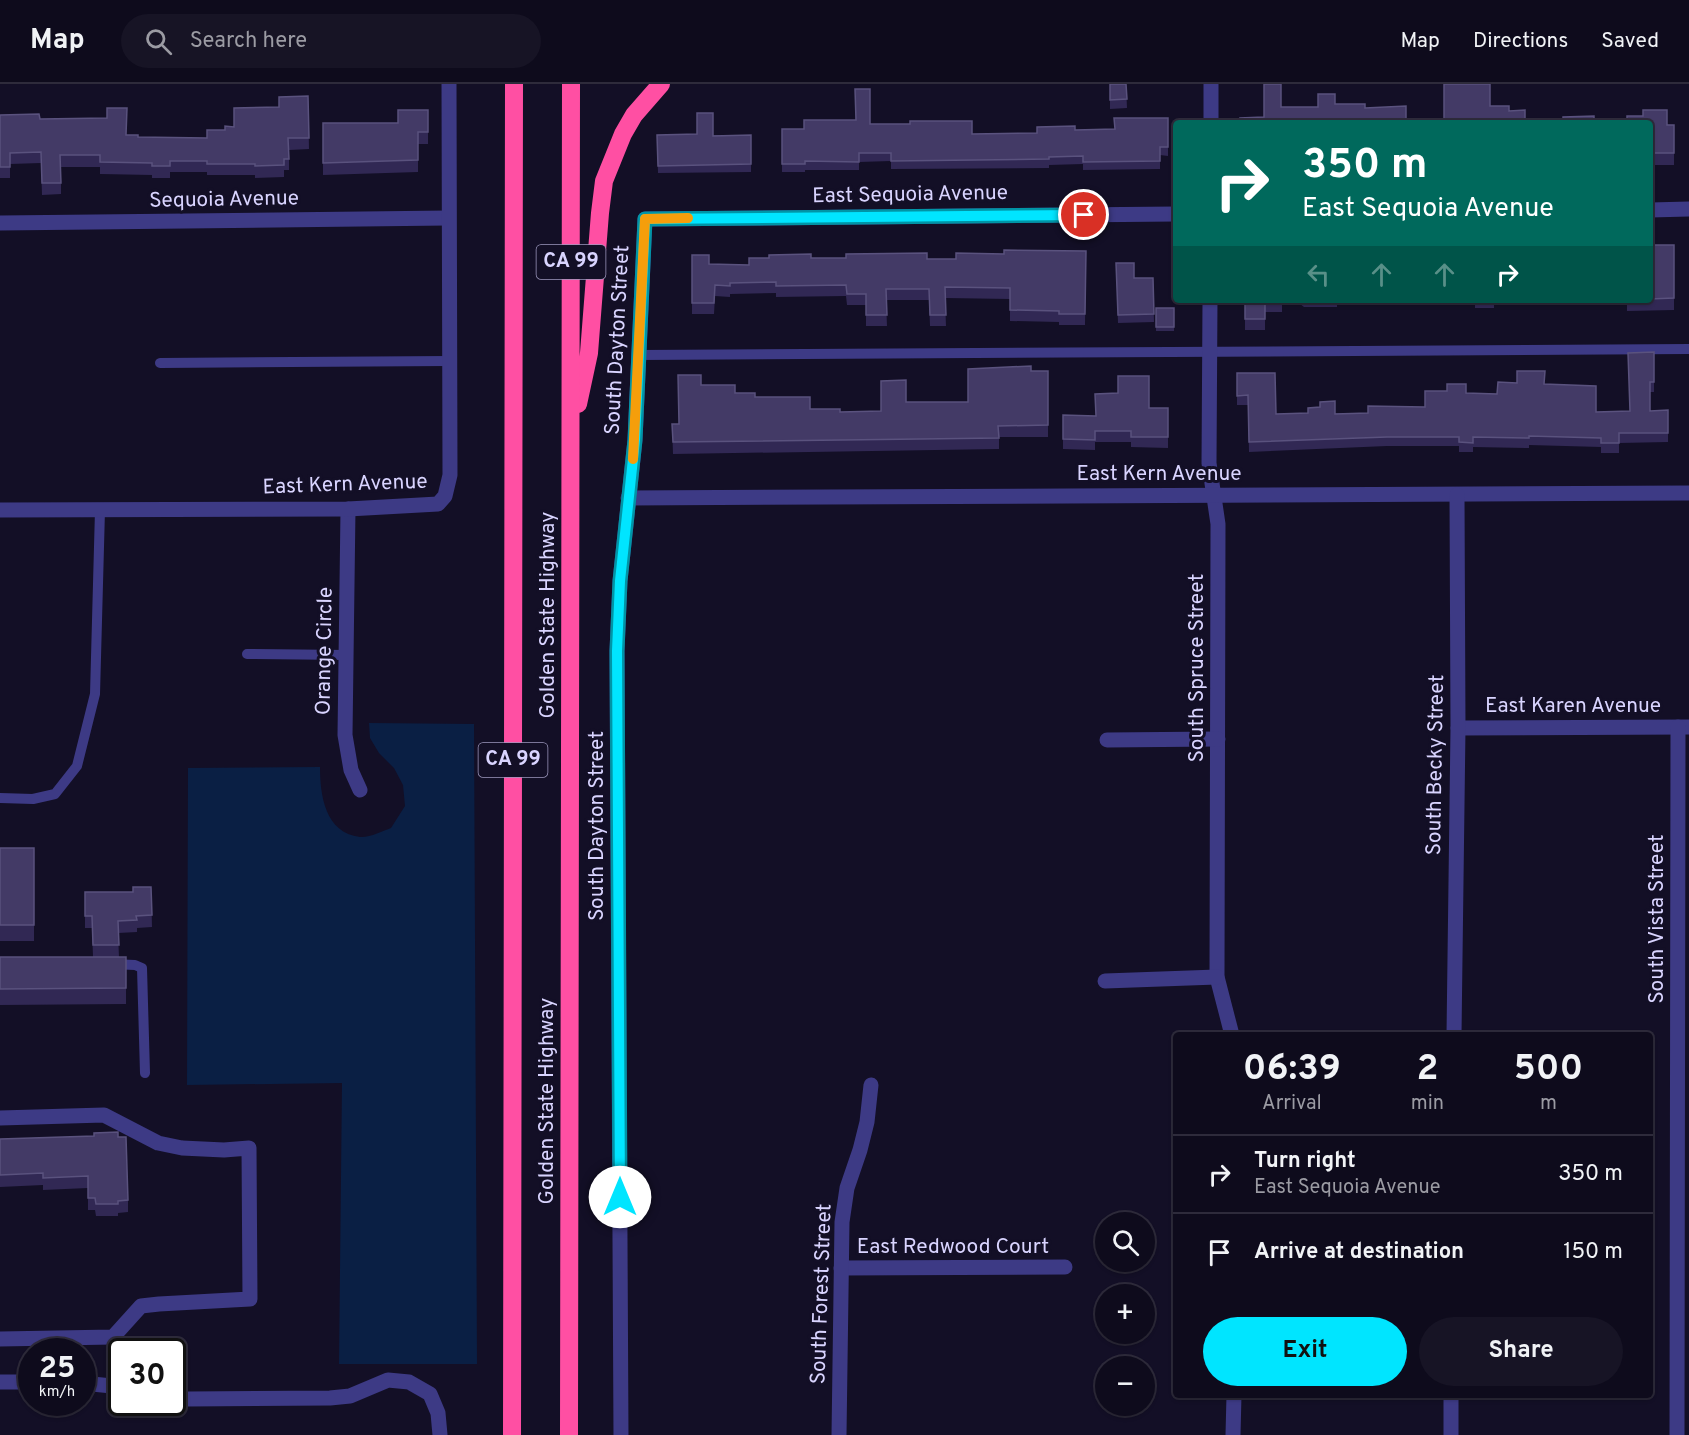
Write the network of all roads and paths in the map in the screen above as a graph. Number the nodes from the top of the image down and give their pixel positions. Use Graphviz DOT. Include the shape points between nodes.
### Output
graph roads {
  1 [pos="449,84"];
  2 [pos="514,84"];
  3 [pos="571,84"];
  4 [pos="661,84"];
  5 [pos="1210,84"];
  6 [pos="1210,120"];
  7 [pos="1689,209"];
  8 [pos="1653,210"];
  9 [pos="1173,214"];
  10 [pos="448,218"];
  11 [pos="645,219"];
  12 [pos="0,223"];
  13 [pos="1210,303"];
  14 [pos="1689,350"];
  15 [pos="1209,352"];
  16 [pos="639,355"];
  17 [pos="449,361"];
  18 [pos="160,363"];
  19 [pos="570,441"];
  20 [pos="1689,493"];
  21 [pos="1215,495"];
  22 [pos="1457,495"];
  23 [pos="628,498"];
  24 [pos="348,509"];
  25 [pos="0,510"];
  26 [pos="100,510"];
  27 [pos="247,654"];
  28 [pos="347,655"];
  29 [pos="1683,727"];
  30 [pos="1458,728"];
  31 [pos="1218,739"];
  32 [pos="1107,740"];
  33 [pos="360,790"];
  34 [pos="0,798"];
  35 [pos="95,964"];
  36 [pos="1217,977"];
  37 [pos="1105,981"];
  38 [pos="1231,1032"];
  39 [pos="1454,1032"];
  40 [pos="145,1073"];
  41 [pos="871,1085"];
  42 [pos="0,1118"];
  43 [pos="1065,1267"];
  44 [pos="841,1268"];
  45 [pos="0,1339"];
  46 [pos="0,1382"];
  47 [pos="18,1382"];
  48 [pos="1234,1398"];
  49 [pos="1451,1398"];
  50 [pos="186,1399"];
  51 [pos="440,1435"];
  52 [pos="512,1435"];
  53 [pos="569,1435"];
  54 [pos="621,1435"];
  55 [pos="839,1435"];
  56 [pos="1233,1435"];
  57 [pos="1451,1435"];
  58 [pos="1677,1435"];
  1 -- 10 [label="street, East Kern Avenue"];
  2 -- 52 [label="highway, Golden State Highway / CA 99"];
  3 -- 19 [label="highway, Golden State Highway / CA 99"];
  4 -- 19 [label="highway" via="634,115 604,181 589,353"];
  5 -- 6 [label="street"];
  7 -- 8 [label="street"];
  9 -- 11 [label="street, East Sequoia Avenue"];
  10 -- 12 [label="street, Sequoia Avenue"];
  10 -- 17 [label="street, East Kern Avenue"];
  11 -- 16 [label="street, South Dayton Street"];
  13 -- 15 [label="street, South Spruce Street"];
  14 -- 15 [label="lane"];
  15 -- 16 [label="lane"];
  15 -- 21 [label="street, South Spruce Street" via="1209,463"];
  16 -- 23 [label="street, South Dayton Street"];
  17 -- 18 [label="lane"];
  17 -- 24 [label="street, East Kern Avenue" via="450,475 445,496 430,506"];
  19 -- 53 [label="highway, Golden State Highway / CA 99"];
  20 -- 22 [label="street, East Kern Avenue"];
  21 -- 22 [label="street, East Kern Avenue"];
  21 -- 23 [label="street, East Kern Avenue"];
  21 -- 31 [label="street, South Spruce Street"];
  22 -- 30 [label="street, South Becky Street"];
  23 -- 54 [label="street, South Dayton Street" via="617,651"];
  24 -- 26 [label="street, East Kern Avenue"];
  24 -- 28 [label="street, Orange Circle"];
  25 -- 26 [label="street, East Kern Avenue"];
  26 -- 34 [label="lane" via="95,694 77,766 55,794 33,799"];
  27 -- 28 [label="lane"];
  28 -- 33 [label="street, Orange Circle" via="345,735 351,770"];
  29 -- 30 [label="street, East Karen Avenue"];
  29 -- 58 [label="street, South Vista Street"];
  30 -- 39 [label="street, South Becky Street"];
  31 -- 32 [label="street"];
  31 -- 36 [label="street, South Spruce Street"];
  35 -- 40 [label="lane" via="142,968"];
  36 -- 37 [label="street"];
  36 -- 38 [label="street, South Spruce Street"];
  41 -- 44 [label="street, South Forest Street" via="867,1122 847,1188"];
  42 -- 45 [label="street" via="104,1115 158,1143 224,1150 249,1148 250,1299 141,1306 113,1337"];
  43 -- 44 [label="street, East Redwood Court"];
  44 -- 55 [label="street, South Forest Street"];
  46 -- 47 [label="street"];
  48 -- 56 [label="street"];
  49 -- 57 [label="street"];
  50 -- 51 [label="street" via="330,1398 350,1396 388,1380 409,1382 430,1394 438,1413"];
}
